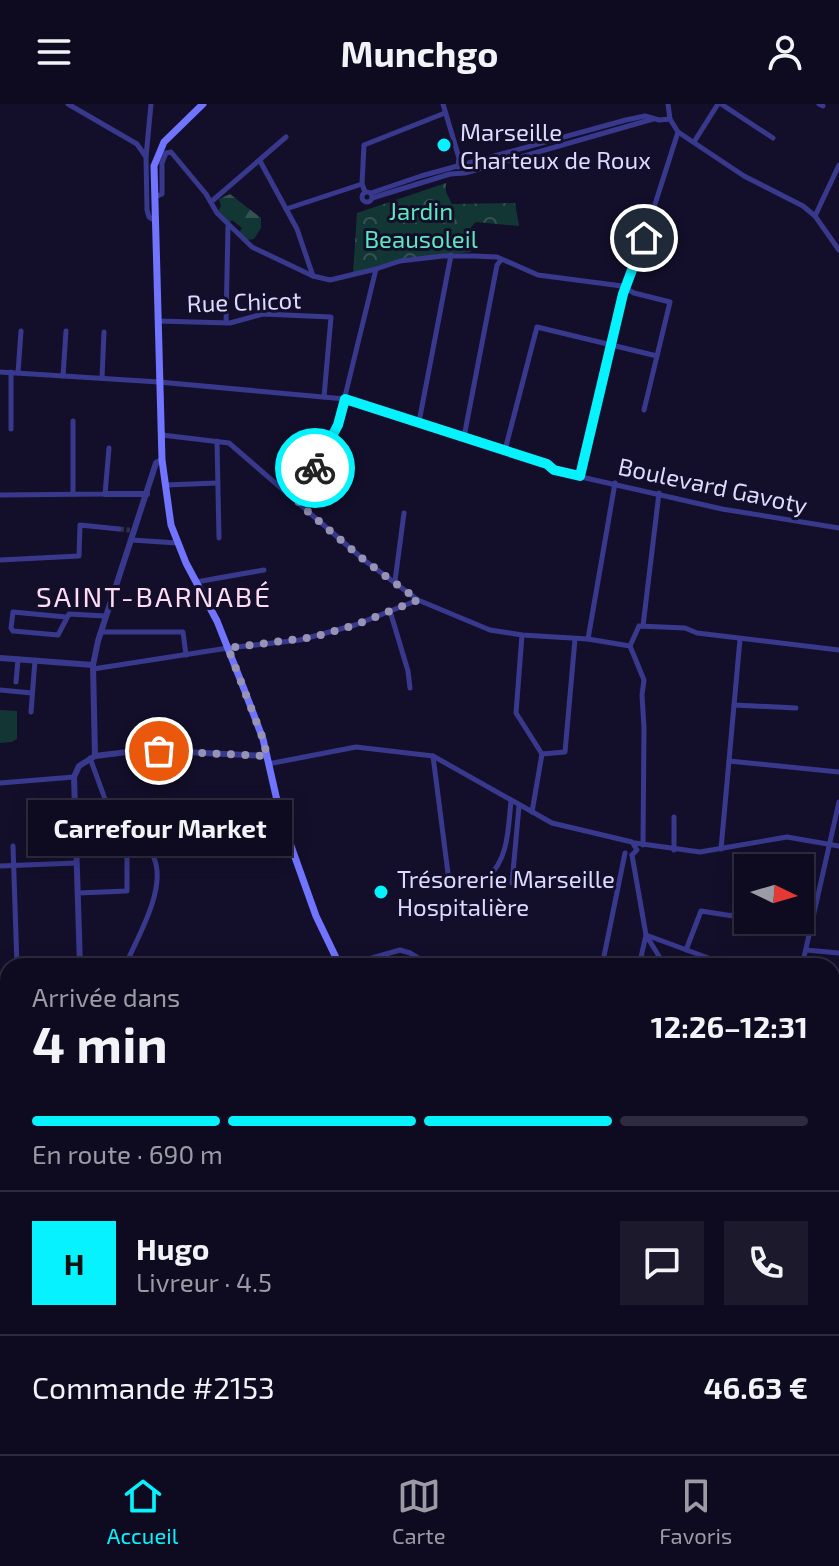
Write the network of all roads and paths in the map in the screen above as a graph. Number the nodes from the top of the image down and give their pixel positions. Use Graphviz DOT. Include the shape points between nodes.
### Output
graph roads {
  1 [pos="68,104"];
  2 [pos="151,104"];
  3 [pos="203,104"];
  4 [pos="443,104"];
  5 [pos="668,104"];
  6 [pos="720,104"];
  7 [pos="445,113"];
  8 [pos="670,119"];
  9 [pos="678,132"];
  10 [pos="286,137"];
  11 [pos="773,138"];
  12 [pos="694,142"];
  13 [pos="146,157"];
  14 [pos="459,158"];
  15 [pos="260,161"];
  16 [pos="839,165"];
  17 [pos="467,167"];
  18 [pos="459,169"];
  19 [pos="362,184"];
  20 [pos="154,197"];
  21 [pos="212,201"];
  22 [pos="286,209"];
  23 [pos="815,216"];
  24 [pos="154,220"];
  25 [pos="228,225"];
  26 [pos="839,250"];
  27 [pos="451,255"];
  28 [pos="501,260"];
  29 [pos="376,269"];
  30 [pos="313,276"];
  31 [pos="627,288"];
  32 [pos="157,321"];
  33 [pos="226,323"];
  34 [pos="21,331"];
  35 [pos="66,331"];
  36 [pos="104,332"];
  37 [pos="611,345"];
  38 [pos="657,356"];
  39 [pos="0,372"];
  40 [pos="14,372"];
  41 [pos="63,376"];
  42 [pos="102,378"];
  43 [pos="159,382"];
  44 [pos="324,397"];
  45 [pos="345,399"];
  46 [pos="644,410"];
  47 [pos="73,421"];
  48 [pos="419,422"];
  49 [pos="11,429"];
  50 [pos="161,435"];
  51 [pos="464,437"];
  52 [pos="217,441"];
  53 [pos="109,448"];
  54 [pos="505,450"];
  55 [pos="162,460"];
  56 [pos="580,476"];
  57 [pos="217,483"];
  58 [pos="615,483"];
  59 [pos="164,485"];
  60 [pos="659,493"];
  61 [pos="73,494"];
  62 [pos="105,494"];
  63 [pos="147,494"];
  64 [pos="0,495"];
  65 [pos="298,503"];
  66 [pos="404,513"];
  67 [pos="839,528"];
  68 [pos="119,529"];
  69 [pos="219,538"];
  70 [pos="132,540"];
  71 [pos="177,543"];
  72 [pos="0,560"];
  73 [pos="264,570"];
  74 [pos="196,582"];
  75 [pos="395,582"];
  76 [pos="418,600"];
  77 [pos="390,611"];
  78 [pos="105,616"];
  79 [pos="66,617"];
  80 [pos="643,626"];
  81 [pos="101,632"];
  82 [pos="522,635"];
  83 [pos="740,638"];
  84 [pos="575,639"];
  85 [pos="588,639"];
  86 [pos="630,646"];
  87 [pos="228,648"];
  88 [pos="839,650"];
  89 [pos="186,655"];
  90 [pos="0,658"];
  91 [pos="18,659"];
  92 [pos="35,660"];
  93 [pos="93,667"];
  94 [pos="16,682"];
  95 [pos="410,688"];
  96 [pos="0,690"];
  97 [pos="32,693"];
  98 [pos="734,705"];
  99 [pos="796,708"];
  100 [pos="31,712"];
  101 [pos="165,751"];
  102 [pos="542,754"];
  103 [pos="433,756"];
  104 [pos="92,757"];
  105 [pos="268,760"];
  106 [pos="729,761"];
  107 [pos="839,772"];
  108 [pos="165,776"];
  109 [pos="74,777"];
  110 [pos="0,783"];
  111 [pos="511,801"];
  112 [pos="839,802"];
  113 [pos="519,806"];
  114 [pos="532,812"];
  115 [pos="674,817"];
  116 [pos="127,831"];
  117 [pos="626,842"];
  118 [pos="635,843"];
  119 [pos="830,844"];
  120 [pos="643,845"];
  121 [pos="13,846"];
  122 [pos="839,846"];
  123 [pos="721,849"];
  124 [pos="674,850"];
  125 [pos="628,854"];
  126 [pos="76,863"];
  127 [pos="0,866"];
  128 [pos="14,866"];
  129 [pos="512,883"];
  130 [pos="78,893"];
  131 [pos="734,913"];
  132 [pos="646,935"];
  133 [pos="686,948"];
  134 [pos="806,950"];
  135 [pos="839,953"];
  136 [pos="17,958"];
  137 [pos="80,958"];
  138 [pos="128,958"];
  139 [pos="338,958"];
  140 [pos="371,958"];
  141 [pos="418,958"];
  142 [pos="604,958"];
  143 [pos="641,958"];
  144 [pos="660,958"];
  145 [pos="710,958"];
  146 [pos="804,958"];
  1 -- 13 [label="street" via="137,144"];
  2 -- 13 [label="street"];
  3 -- 20 [label="main road" via="159,150"];
  4 -- 7 [label="street"];
  5 -- 8 [label="street"];
  6 -- 11 [label="street"];
  6 -- 12 [label="street"];
  7 -- 14 [label="street"];
  7 -- 19 [label="street" via="364,145"];
  8 -- 9 [label="street"];
  8 -- 17 [label="street"];
  9 -- 12 [label="street"];
  9 -- 31 [label="street"];
  10 -- 15 [label="street"];
  12 -- 23 [label="street"];
  13 -- 24 [label="street" via="147,210"];
  14 -- 17 [label="street"];
  14 -- 18 [label="street"];
  15 -- 21 [label="street"];
  15 -- 22 [label="street"];
  16 -- 23 [label="street"];
  17 -- 18 [label="street"];
  18 -- 19 [label="street" via="370,195"];
  19 -- 22 [label="street"];
  20 -- 21 [label="street" via="162,194 162,163 171,152"];
  20 -- 24 [label="main road"];
  21 -- 25 [label="street"];
  22 -- 30 [label="street"];
  23 -- 26 [label="street"];
  24 -- 32 [label="main road"];
  25 -- 30 [label="street" via="252,247"];
  25 -- 33 [label="street"];
  27 -- 28 [label="street"];
  27 -- 29 [label="street"];
  27 -- 48 [label="street"];
  28 -- 31 [label="street" via="538,275"];
  28 -- 51 [label="street"];
  29 -- 30 [label="street" via="330,280"];
  29 -- 45 [label="street"];
  31 -- 37 [label="street"];
  31 -- 38 [label="street" via="670,302"];
  32 -- 33 [label="street, Rue Chicot"];
  32 -- 43 [label="main road"];
  33 -- 44 [label="street, Rue Chicot" via="263,314 331,317"];
  34 -- 40 [label="street"];
  35 -- 41 [label="street"];
  36 -- 42 [label="street"];
  37 -- 38 [label="street"];
  37 -- 54 [label="street" via="537,327"];
  37 -- 56 [label="street"];
  38 -- 46 [label="street"];
  39 -- 40 [label="street, Boulevard Gavoty"];
  40 -- 41 [label="street, Boulevard Gavoty"];
  40 -- 49 [label="street"];
  41 -- 42 [label="street, Boulevard Gavoty"];
  42 -- 43 [label="street, Boulevard Gavoty"];
  43 -- 44 [label="street, Boulevard Gavoty"];
  43 -- 50 [label="main road"];
  44 -- 45 [label="street, Boulevard Gavoty"];
  45 -- 48 [label="street, Boulevard Gavoty"];
  45 -- 65 [label="street" via="338,425"];
  47 -- 61 [label="street"];
  48 -- 51 [label="street, Boulevard Gavoty"];
  50 -- 52 [label="street"];
  50 -- 55 [label="main road"];
  51 -- 54 [label="street, Boulevard Gavoty"];
  52 -- 57 [label="street"];
  52 -- 65 [label="street" via="229,443"];
  53 -- 62 [label="street"];
  54 -- 56 [label="street, Boulevard Gavoty"];
  55 -- 59 [label="main road"];
  55 -- 63 [label="street" via="156,463"];
  56 -- 58 [label="street, Boulevard Gavoty"];
  57 -- 59 [label="street"];
  57 -- 69 [label="street"];
  58 -- 60 [label="street, Boulevard Gavoty"];
  58 -- 85 [label="street"];
  59 -- 71 [label="main road"];
  60 -- 67 [label="street, Boulevard Gavoty"];
  60 -- 80 [label="street"];
  61 -- 62 [label="street"];
  61 -- 64 [label="street"];
  62 -- 63 [label="street"];
  63 -- 70 [label="street"];
  65 -- 75 [label="street"];
  66 -- 75 [label="street"];
  68 -- 72 [label="street" via="80,525 79,556"];
  70 -- 71 [label="street"];
  70 -- 78 [label="street"];
  71 -- 74 [label="main road"];
  73 -- 74 [label="street"];
  74 -- 87 [label="main road"];
  75 -- 76 [label="street"];
  76 -- 77 [label="street"];
  76 -- 82 [label="street" via="483,628"];
  77 -- 87 [label="street" via="314,637"];
  77 -- 95 [label="street"];
  78 -- 79 [label="street"];
  78 -- 81 [label="street"];
  79 -- 79 [label="street" via="58,635 11,628 13,612"];
  80 -- 83 [label="street"];
  80 -- 86 [label="street"];
  81 -- 89 [label="street" via="183,632"];
  81 -- 93 [label="street"];
  82 -- 84 [label="street"];
  82 -- 102 [label="street" via="516,713"];
  83 -- 88 [label="street"];
  83 -- 98 [label="street"];
  84 -- 85 [label="street"];
  84 -- 102 [label="street" via="565,752"];
  85 -- 86 [label="street"];
  86 -- 120 [label="street" via="644,680"];
  87 -- 89 [label="street"];
  87 -- 105 [label="main road"];
  89 -- 93 [label="street"];
  90 -- 91 [label="street"];
  91 -- 92 [label="street"];
  91 -- 94 [label="street"];
  92 -- 93 [label="street"];
  92 -- 97 [label="street"];
  93 -- 104 [label="street"];
  96 -- 97 [label="street"];
  97 -- 100 [label="street"];
  98 -- 99 [label="street"];
  98 -- 106 [label="street"];
  101 -- 104 [label="street"];
  101 -- 105 [label="street"];
  101 -- 108 [label="street"];
  102 -- 114 [label="street"];
  103 -- 105 [label="street" via="356,747"];
  103 -- 111 [label="street"];
  103 -- 111 [label="street" via="449,881 487,878 494,871 505,849"];
  104 -- 109 [label="street"];
  104 -- 116 [label="street" via="105,799"];
  105 -- 139 [label="main road" via="281,818 316,916"];
  106 -- 107 [label="street"];
  106 -- 123 [label="street"];
  109 -- 110 [label="street"];
  109 -- 126 [label="street"];
  111 -- 113 [label="street"];
  112 -- 119 [label="street"];
  113 -- 114 [label="street"];
  113 -- 129 [label="street"];
  114 -- 117 [label="street" via="567,828"];
  115 -- 124 [label="street"];
  116 -- 130 [label="street" via="127,891"];
  116 -- 138 [label="street" via="152,854 156,879 155,894"];
  117 -- 118 [label="street"];
  117 -- 125 [label="street"];
  118 -- 120 [label="street"];
  118 -- 125 [label="street" via="637,850"];
  119 -- 122 [label="street"];
  119 -- 123 [label="street" via="787,837"];
  119 -- 134 [label="street"];
  120 -- 124 [label="street"];
  121 -- 128 [label="street"];
  123 -- 124 [label="street"];
  125 -- 132 [label="street"];
  125 -- 142 [label="street"];
  126 -- 128 [label="street"];
  126 -- 130 [label="street"];
  127 -- 128 [label="street"];
  128 -- 136 [label="street"];
  130 -- 137 [label="street"];
  131 -- 133 [label="street" via="701,911"];
  132 -- 133 [label="street"];
  132 -- 143 [label="street"];
  132 -- 144 [label="street"];
  133 -- 145 [label="street"];
  134 -- 135 [label="street"];
  134 -- 146 [label="street"];
  140 -- 141 [label="street" via="400,950"];
}
